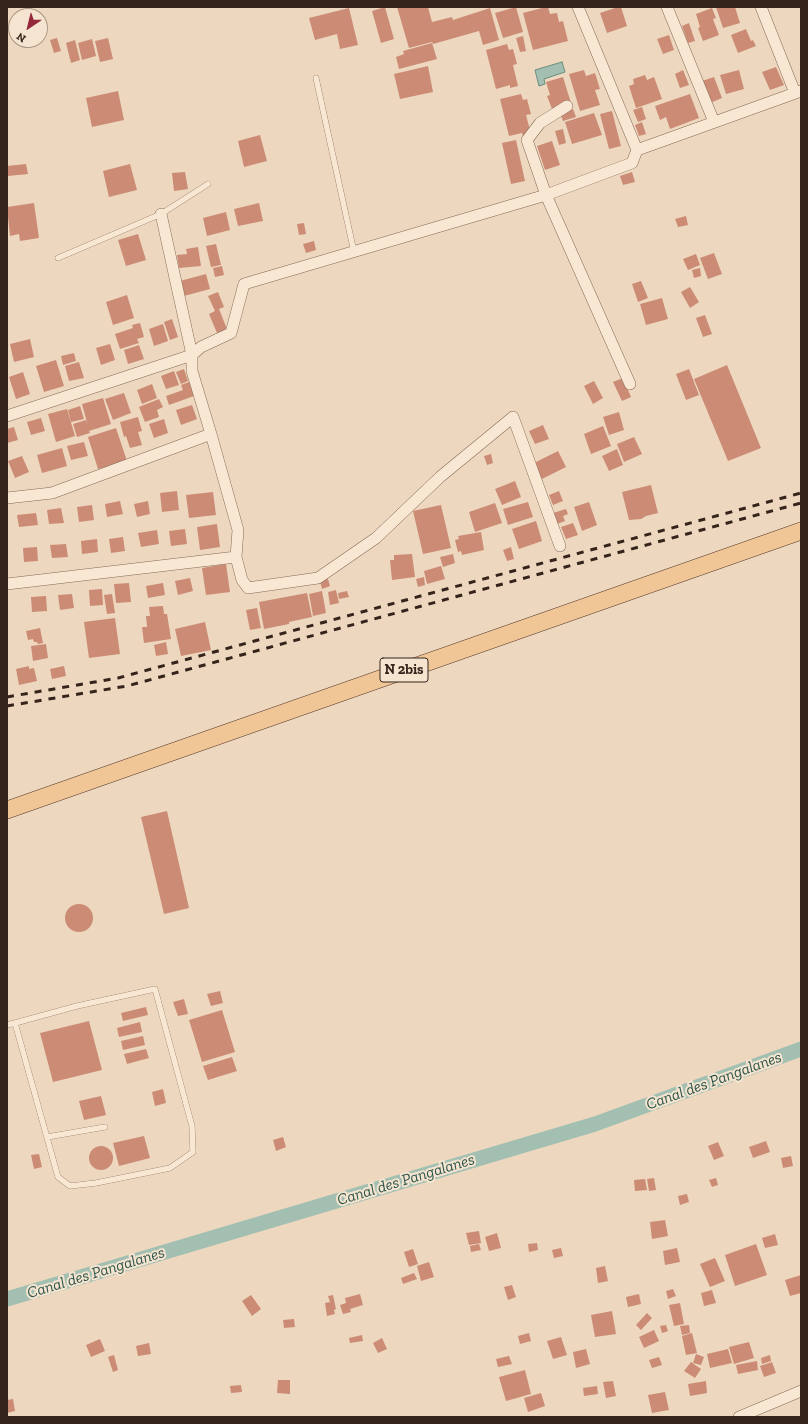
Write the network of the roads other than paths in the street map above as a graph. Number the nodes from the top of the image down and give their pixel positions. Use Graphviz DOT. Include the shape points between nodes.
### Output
graph roads {
  1 [pos="578,7"];
  2 [pos="667,7"];
  3 [pos="761,7"];
  4 [pos="316,78"];
  5 [pos="798,92"];
  6 [pos="567,106"];
  7 [pos="714,122"];
  8 [pos="637,150"];
  9 [pos="208,184"];
  10 [pos="546,195"];
  11 [pos="161,214"];
  12 [pos="354,252"];
  13 [pos="58,258"];
  14 [pos="192,355"];
  15 [pos="630,384"];
  16 [pos="7,416"];
  17 [pos="211,434"];
  18 [pos="7,498"];
  19 [pos="801,531"];
  20 [pos="560,546"];
  21 [pos="236,557"];
  22 [pos="7,584"];
  23 [pos="7,810"];
  24 [pos="15,1023"];
  25 [pos="7,1025"];
  26 [pos="105,1127"];
  27 [pos="47,1138"];
  28 [pos="801,1391"];
  29 [pos="739,1417"];
  1 -- 8 [label="street"];
  2 -- 7 [label="street"];
  3 -- 5 [label="street"];
  4 -- 12 [label="lane"];
  5 -- 7 [label="street"];
  6 -- 10 [label="street" via="540,123 527,140"];
  7 -- 8 [label="street"];
  8 -- 10 [label="street" via="632,163"];
  9 -- 11 [label="lane"];
  10 -- 12 [label="street"];
  10 -- 15 [label="street"];
  11 -- 13 [label="lane"];
  11 -- 14 [label="street"];
  12 -- 14 [label="street" via="244,284 231,333 201,347"];
  14 -- 16 [label="street"];
  14 -- 17 [label="street" via="192,371"];
  17 -- 18 [label="street" via="52,493"];
  17 -- 21 [label="street" via="238,530"];
  19 -- 23 [label="main road, N 2bis"];
  20 -- 21 [label="street" via="513,417 440,477 376,538 318,578 248,588 242,580"];
  21 -- 22 [label="street"];
  24 -- 25 [label="lane"];
  24 -- 27 [label="lane"];
  24 -- 27 [label="lane" via="155,989 192,1126 193,1152 170,1168 70,1186 58,1177"];
  26 -- 27 [label="lane"];
  28 -- 29 [label="street"];
}
